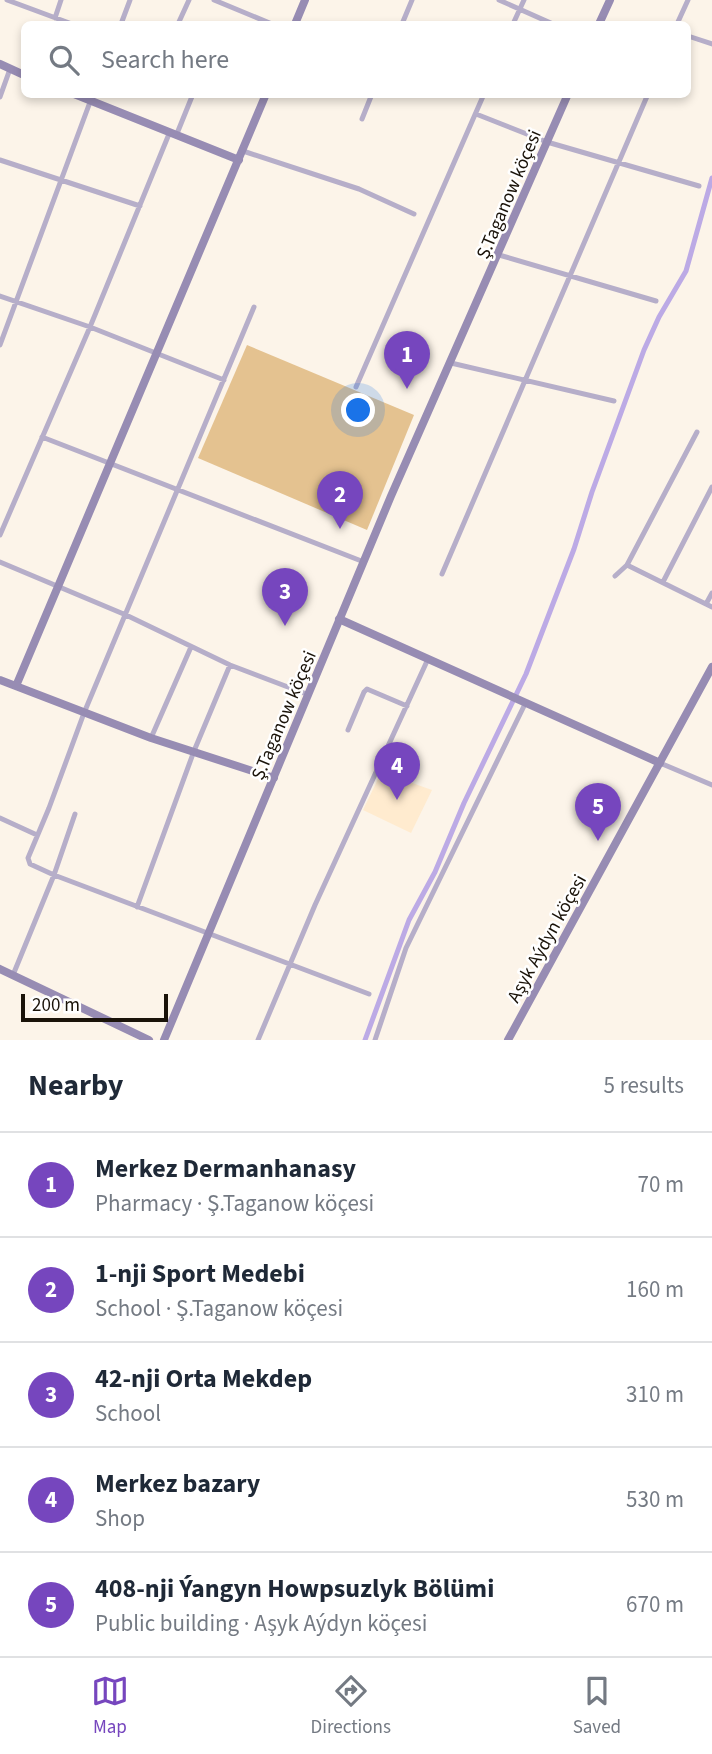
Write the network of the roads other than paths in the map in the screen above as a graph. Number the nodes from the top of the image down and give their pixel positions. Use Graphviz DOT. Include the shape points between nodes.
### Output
graph roads {
  1 [pos="7,0"];
  2 [pos="61,0"];
  3 [pos="130,0"];
  4 [pos="189,0"];
  5 [pos="214,0"];
  6 [pos="305,0"];
  7 [pos="412,0"];
  8 [pos="499,0"];
  9 [pos="524,0"];
  10 [pos="610,0"];
  11 [pos="688,0"];
  12 [pos="519,9"];
  13 [pos="55,18"];
  14 [pos="64,21"];
  15 [pos="122,21"];
  16 [pos="179,21"];
  17 [pos="265,21"];
  18 [pos="296,21"];
  19 [pos="403,21"];
  20 [pos="514,21"];
  21 [pos="546,21"];
  22 [pos="602,21"];
  23 [pos="678,21"];
  24 [pos="691,37"];
  25 [pos="712,44"];
  26 [pos="0,64"];
  27 [pos="10,69"];
  28 [pos="21,74"];
  29 [pos="0,97"];
  30 [pos="92,98"];
  31 [pos="191,98"];
  32 [pos="264,98"];
  33 [pos="371,98"];
  34 [pos="482,98"];
  35 [pos="566,98"];
  36 [pos="646,98"];
  37 [pos="476,114"];
  38 [pos="362,118"];
  39 [pos="173,135"];
  40 [pos="547,142"];
  41 [pos="241,155"];
  42 [pos="0,160"];
  43 [pos="619,163"];
  44 [pos="61,181"];
  45 [pos="699,186"];
  46 [pos="140,206"];
  47 [pos="414,214"];
  48 [pos="499,255"];
  49 [pos="570,276"];
  50 [pos="0,296"];
  51 [pos="18,301"];
  52 [pos="656,301"];
  53 [pos="254,307"];
  54 [pos="90,327"];
  55 [pos="0,345"];
  56 [pos="158,353"];
  57 [pos="451,363"];
  58 [pos="525,379"];
  59 [pos="224,380"];
  60 [pos="356,387"];
  61 [pos="614,401"];
  62 [pos="697,432"];
  63 [pos="42,437"];
  64 [pos="111,465"];
  65 [pos="712,487"];
  66 [pos="178,491"];
  67 [pos="0,535"];
  68 [pos="0,562"];
  69 [pos="364,562"];
  70 [pos="627,565"];
  71 [pos="442,574"];
  72 [pos="615,576"];
  73 [pos="663,582"];
  74 [pos="59,586"];
  75 [pos="712,593"];
  76 [pos="709,606"];
  77 [pos="126,615"];
  78 [pos="339,619"];
  79 [pos="191,647"];
  80 [pos="428,659"];
  81 [pos="230,665"];
  82 [pos="712,667"];
  83 [pos="0,680"];
  84 [pos="16,686"];
  85 [pos="309,695"];
  86 [pos="524,704"];
  87 [pos="407,706"];
  88 [pos="84,713"];
  89 [pos="348,730"];
  90 [pos="151,737"];
  91 [pos="194,751"];
  92 [pos="660,763"];
  93 [pos="274,778"];
  94 [pos="711,784"];
  95 [pos="75,814"];
  96 [pos="0,818"];
  97 [pos="37,835"];
  98 [pos="54,875"];
  99 [pos="137,907"];
  100 [pos="206,934"];
  101 [pos="289,964"];
  102 [pos="0,969"];
  103 [pos="13,975"];
  104 [pos="369,994"];
  105 [pos="149,1040"];
  106 [pos="164,1040"];
  107 [pos="258,1040"];
  108 [pos="375,1040"];
  109 [pos="508,1040"];
  1 -- 13 [label="street"];
  2 -- 13 [label="street"];
  3 -- 15 [label="street"];
  4 -- 16 [label="street"];
  5 -- 17 [label="street"];
  6 -- 18 [label="street"];
  7 -- 19 [label="street"];
  8 -- 12 [label="street"];
  9 -- 12 [label="street"];
  10 -- 22 [label="street"];
  11 -- 23 [label="street"];
  12 -- 20 [label="street"];
  12 -- 21 [label="street"];
  13 -- 14 [label="street"];
  24 -- 25 [label="street"];
  26 -- 27 [label="street"];
  27 -- 28 [label="street"];
  27 -- 29 [label="street"];
  30 -- 39 [label="street"];
  30 -- 44 [label="street"];
  31 -- 39 [label="street"];
  32 -- 41 [label="street"];
  33 -- 38 [label="street"];
  34 -- 37 [label="street"];
  35 -- 40 [label="street, Ş.Taganow köçesi"];
  36 -- 43 [label="street"];
  37 -- 40 [label="street"];
  37 -- 60 [label="street"];
  39 -- 41 [label="street"];
  39 -- 46 [label="street"];
  40 -- 43 [label="street"];
  40 -- 48 [label="street, Ş.Taganow köçesi"];
  41 -- 47 [label="street" via="359,189"];
  41 -- 56 [label="street"];
  42 -- 44 [label="street"];
  43 -- 45 [label="street"];
  43 -- 49 [label="street"];
  44 -- 46 [label="street"];
  44 -- 51 [label="street"];
  46 -- 54 [label="street"];
  48 -- 49 [label="street"];
  48 -- 57 [label="street, Ş.Taganow köçesi"];
  49 -- 52 [label="street"];
  49 -- 58 [label="street"];
  50 -- 51 [label="street"];
  51 -- 54 [label="street"];
  51 -- 55 [label="street"];
  53 -- 59 [label="street"];
  54 -- 56 [label="street"];
  54 -- 63 [label="street"];
  56 -- 59 [label="street"];
  56 -- 64 [label="street"];
  57 -- 58 [label="street"];
  57 -- 69 [label="street, Ş.Taganow köçesi"];
  58 -- 61 [label="street"];
  58 -- 71 [label="street"];
  59 -- 66 [label="street"];
  62 -- 70 [label="street"];
  63 -- 64 [label="street"];
  63 -- 67 [label="street"];
  64 -- 66 [label="street"];
  64 -- 74 [label="street"];
  65 -- 73 [label="street"];
  66 -- 69 [label="street"];
  66 -- 77 [label="street"];
  68 -- 74 [label="street"];
  69 -- 78 [label="street, Ş.Taganow köçesi"];
  70 -- 72 [label="street"];
  70 -- 73 [label="street"];
  73 -- 76 [label="street"];
  74 -- 77 [label="street"];
  74 -- 84 [label="street"];
  75 -- 76 [label="street"];
  77 -- 79 [label="street"];
  77 -- 88 [label="street"];
  78 -- 80 [label="street"];
  78 -- 85 [label="street, Ş.Taganow köçesi"];
  79 -- 81 [label="street"];
  79 -- 90 [label="street"];
  80 -- 86 [label="street"];
  80 -- 87 [label="street"];
  81 -- 85 [label="street"];
  81 -- 91 [label="street"];
  82 -- 92 [label="street, Aşyk Aýdyn köçesi"];
  83 -- 84 [label="street"];
  84 -- 88 [label="street"];
  85 -- 93 [label="street, Ş.Taganow köçesi"];
  86 -- 92 [label="street"];
  86 -- 108 [label="street" via="406,948"];
  87 -- 89 [label="street" via="367,689"];
  87 -- 101 [label="street"];
  88 -- 90 [label="street"];
  88 -- 97 [label="street"];
  90 -- 91 [label="street"];
  91 -- 93 [label="street"];
  91 -- 99 [label="street"];
  92 -- 94 [label="street"];
  92 -- 109 [label="street, Aşyk Aýdyn köçesi"];
  93 -- 100 [label="street, Ş.Taganow köçesi"];
  95 -- 98 [label="street"];
  96 -- 97 [label="street"];
  97 -- 98 [label="street" via="28,861"];
  98 -- 99 [label="street"];
  98 -- 103 [label="street"];
  99 -- 100 [label="street"];
  100 -- 101 [label="street"];
  100 -- 106 [label="street, Ş.Taganow köçesi"];
  101 -- 104 [label="street"];
  101 -- 107 [label="street"];
  102 -- 103 [label="street"];
  103 -- 105 [label="street"];
}
